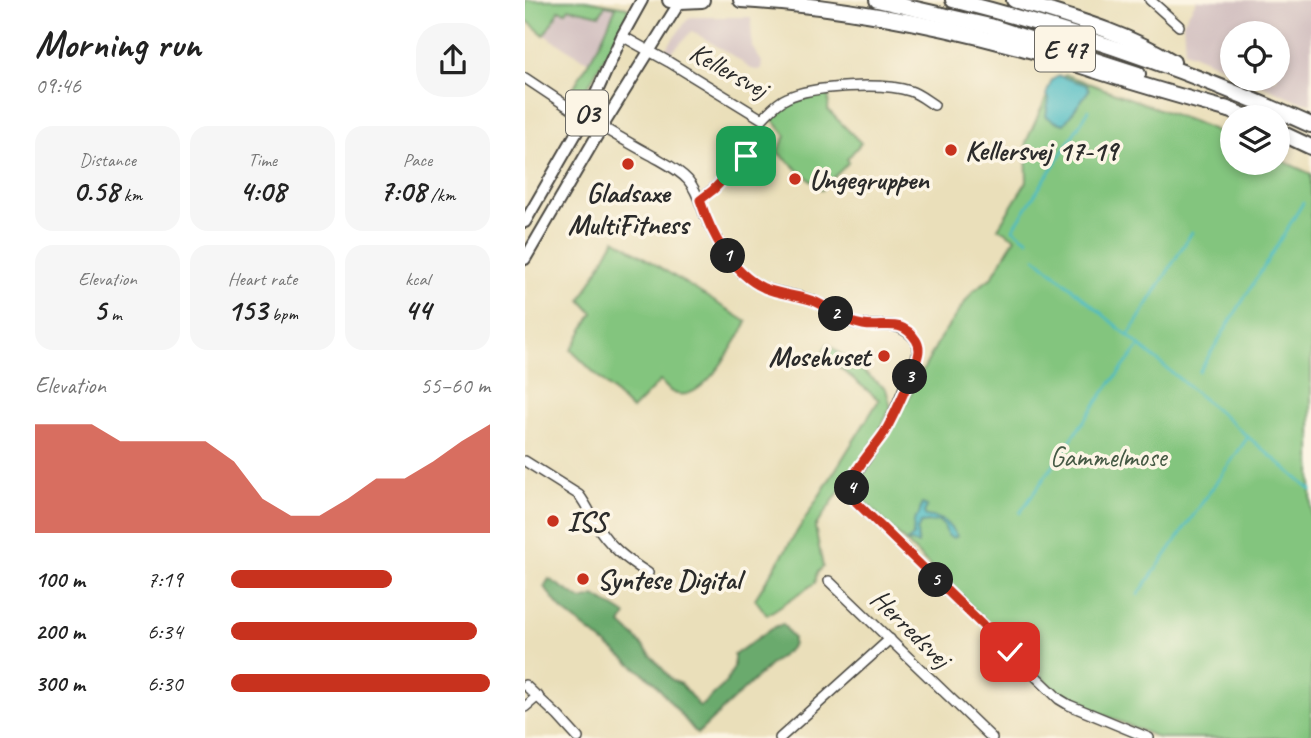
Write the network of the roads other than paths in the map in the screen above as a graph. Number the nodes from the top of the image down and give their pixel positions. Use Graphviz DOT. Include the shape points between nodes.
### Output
graph roads {
  1 [pos="642,0"];
  2 [pos="677,0"];
  3 [pos="702,0"];
  4 [pos="741,0"];
  5 [pos="877,0"];
  6 [pos="953,0"];
  7 [pos="1014,0"];
  8 [pos="1150,0"];
  9 [pos="1179,26"];
  10 [pos="622,36"];
  11 [pos="649,51"];
  12 [pos="1198,77"];
  13 [pos="525,78"];
  14 [pos="934,105"];
  15 [pos="1220,106"];
  16 [pos="1220,108"];
  17 [pos="585,118"];
  18 [pos="1311,125"];
  19 [pos="602,127"];
  20 [pos="1290,137"];
  21 [pos="766,138"];
  22 [pos="1311,147"];
  23 [pos="700,200"];
  24 [pos="525,222"];
  25 [pos="525,259"];
  26 [pos="525,461"];
  27 [pos="648,573"];
  28 [pos="829,581"];
  29 [pos="890,639"];
  30 [pos="525,685"];
  31 [pos="538,696"];
  32 [pos="525,707"];
  33 [pos="986,736"];
  34 [pos="578,738"];
  35 [pos="780,738"];
  36 [pos="1149,738"];
  1 -- 10 [label="main road, O3"];
  2 -- 3 [label="highway"];
  2 -- 11 [label="main road, O3"];
  4 -- 16 [label="highway" via="844,10 932,26 1016,46"];
  5 -- 15 [label="highway, E 47" via="990,26"];
  6 -- 12 [label="highway, E 47" via="1098,41"];
  7 -- 12 [label="highway" via="1155,51"];
  8 -- 9 [label="street"];
  10 -- 11 [label="street, Kellersvej"];
  10 -- 17 [label="main road, O3"];
  11 -- 14 [label="street, Kellersvej" via="762,120 788,97 846,86 900,88"];
  11 -- 19 [label="main road, O3"];
  12 -- 18 [label="highway, E 47"];
  13 -- 17 [label="street"];
  17 -- 24 [label="main road, O3"];
  19 -- 23 [label="street" via="678,171"];
  19 -- 25 [label="main road, O3"];
  20 -- 22 [label="highway"];
  21 -- 23 [label="street, Kellersvej"];
  23 -- 36 [label="street" via="730,259 751,281 813,300 851,322 898,326 915,339 918,353 893,415 852,479 856,502 1059,699"];
  26 -- 27 [label="street" via="579,495 610,545"];
  28 -- 29 [label="street, Herredsvej"];
  29 -- 33 [label="street, Herredsvej"];
  29 -- 35 [label="street"];
  30 -- 31 [label="street"];
  31 -- 32 [label="street"];
  31 -- 34 [label="street"];
}
